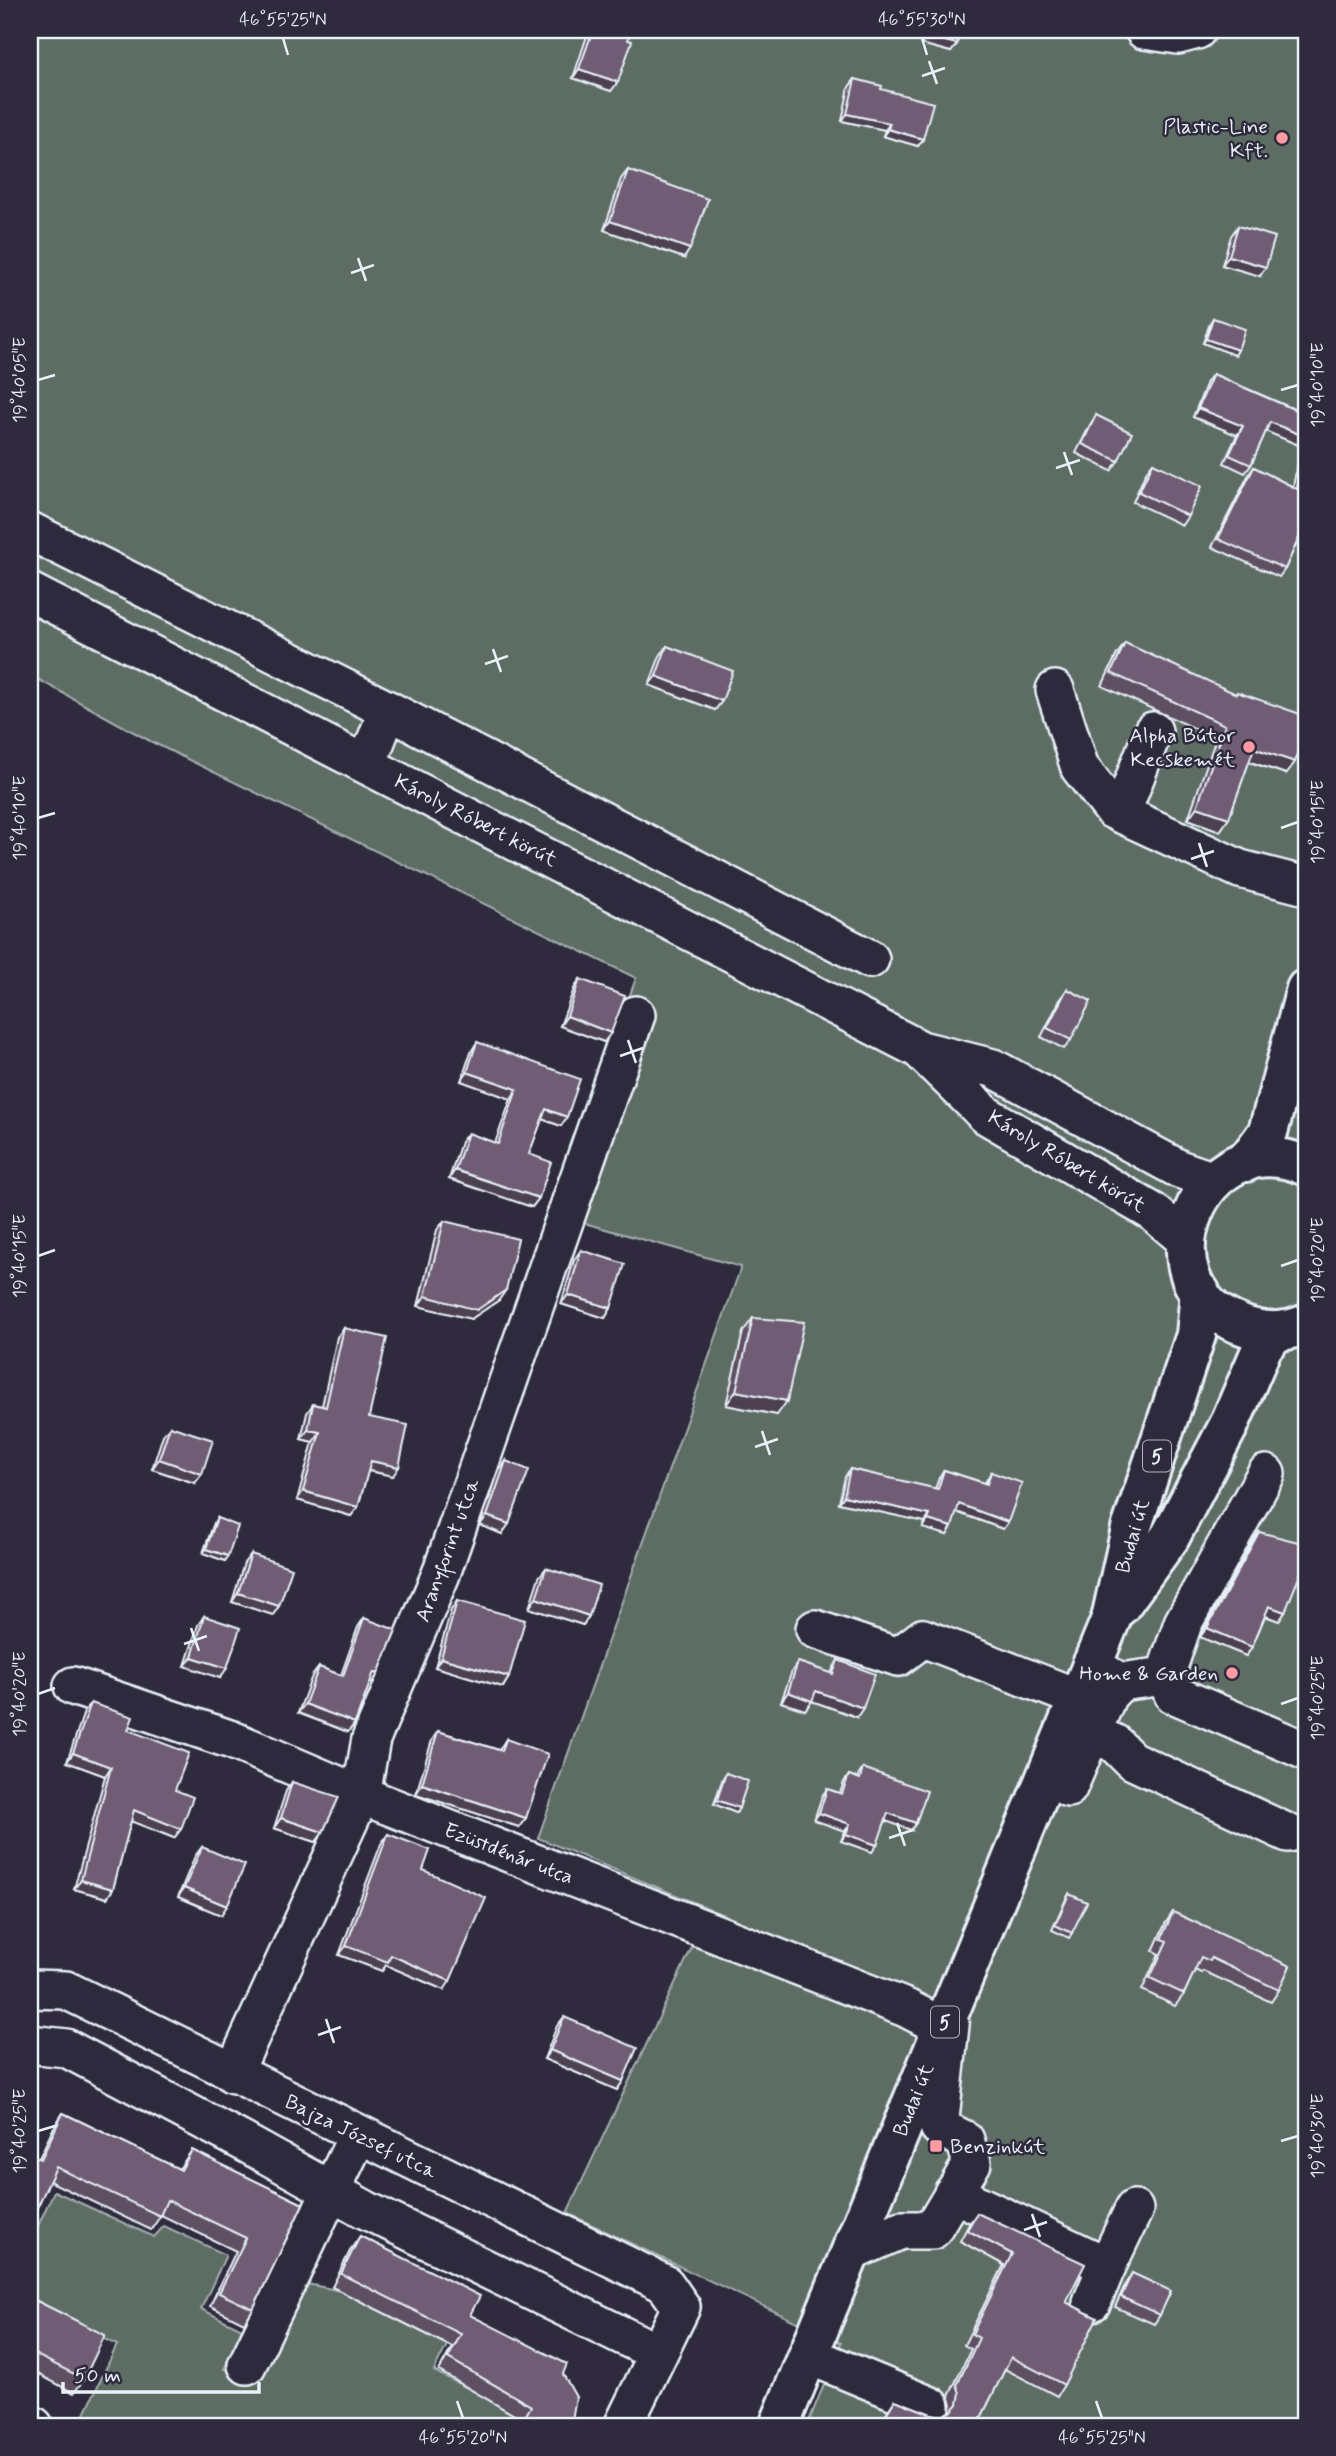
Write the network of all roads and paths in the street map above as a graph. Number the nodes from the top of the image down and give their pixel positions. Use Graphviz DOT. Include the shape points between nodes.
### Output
graph roads {
  1 [pos="1144,30"];
  2 [pos="1196,30"];
  3 [pos="30,531"];
  4 [pos="30,592"];
  5 [pos="1055,690"];
  6 [pos="388,710"];
  7 [pos="1153,731"];
  8 [pos="367,764"];
  9 [pos="1121,814"];
  10 [pos="1306,886"];
  11 [pos="870,959"];
  12 [pos="1306,989"];
  13 [pos="636,1015"];
  14 [pos="921,1050"];
  15 [pos="1306,1166"];
  16 [pos="1230,1171"];
  17 [pos="1185,1239"];
  18 [pos="1200,1293"];
  19 [pos="1292,1328"];
  20 [pos="1266,1474"];
  21 [pos="1111,1619"];
  22 [pos="815,1629"];
  23 [pos="1165,1675"];
  24 [pos="73,1686"];
  25 [pos="1090,1701"];
  26 [pos="1306,1751"];
  27 [pos="1069,1788"];
  28 [pos="361,1795"];
  29 [pos="1288,1833"];
  30 [pos="30,1989"];
  31 [pos="948,2015"];
  32 [pos="30,2044"];
  33 [pos="233,2074"];
  34 [pos="358,2135"];
  35 [pos="330,2191"];
  36 [pos="953,2193"];
  37 [pos="1134,2209"];
  38 [pos="853,2251"];
  39 [pos="1107,2266"];
  40 [pos="1092,2302"];
  41 [pos="658,2353"];
  42 [pos="808,2355"];
  43 [pos="247,2365"];
  44 [pos="931,2406"];
  45 [pos="623,2426"];
  46 [pos="779,2426"];
  1 -- 2 [label="street" via="1178,35"];
  3 -- 6 [label="street"];
  4 -- 8 [label="street, Károly Róbert körút"];
  5 -- 9 [label="street" via="1080,768"];
  6 -- 8 [label="street"];
  6 -- 11 [label="street"];
  7 -- 9 [label="street"];
  8 -- 14 [label="street, Károly Róbert körút"];
  9 -- 10 [label="street" via="1240,869"];
  12 -- 16 [label="main road, 5" via="1268,1132"];
  13 -- 28 [label="street, Aranyforint utca" via="441,1574 371,1739"];
  14 -- 16 [label="street, Károly Róbert körút" via="993,1068 1169,1164"];
  14 -- 17 [label="street, Károly Róbert körút" via="986,1115 1153,1212"];
  15 -- 16 [label="main road" via="1263,1158"];
  16 -- 17 [label="main road, 5" via="1199,1198"];
  17 -- 18 [label="main road, 5" via="1188,1267"];
  18 -- 19 [label="main road, 5" via="1214,1310 1233,1322 1262,1331"];
  18 -- 21 [label="main road, Budai út / 5" via="1196,1335 1131,1529"];
  19 -- 21 [label="main road, Budai út / 5" via="1263,1346 1229,1425 1170,1537"];
  20 -- 23 [label="street" via="1183,1623"];
  21 -- 25 [label="main road, Budai út / 5"];
  22 -- 25 [label="street" via="898,1657 923,1638"];
  23 -- 25 [label="street"];
  23 -- 26 [label="street" via="1173,1694"];
  24 -- 28 [label="street, Ezüstdénár utca" via="232,1740"];
  25 -- 27 [label="street"];
  25 -- 29 [label="street" via="1114,1743 1131,1760"];
  25 -- 31 [label="main road, Budai út / 5"];
  28 -- 31 [label="street, Ezüstdénár utca" via="906,2008"];
  28 -- 33 [label="street, Aranyforint utca"];
  30 -- 33 [label="street, Bajza József utca" via="66,1990"];
  31 -- 36 [label="street" via="939,2126 965,2140 972,2163"];
  31 -- 38 [label="main road, Budai út / 5"];
  32 -- 35 [label="street" via="66,2048"];
  33 -- 34 [label="street, Bajza József utca"];
  34 -- 35 [label="street"];
  34 -- 41 [label="street, Bajza József utca" via="665,2284 681,2307"];
  35 -- 41 [label="street"];
  35 -- 43 [label="street"];
  36 -- 38 [label="street" via="932,2230 901,2230"];
  36 -- 39 [label="street"];
  37 -- 39 [label="street"];
  38 -- 42 [label="main road, Budai út / 5"];
  39 -- 40 [label="street"];
  41 -- 45 [label="street"];
  42 -- 44 [label="street"];
  42 -- 46 [label="main road, Budai út / 5"];
}
